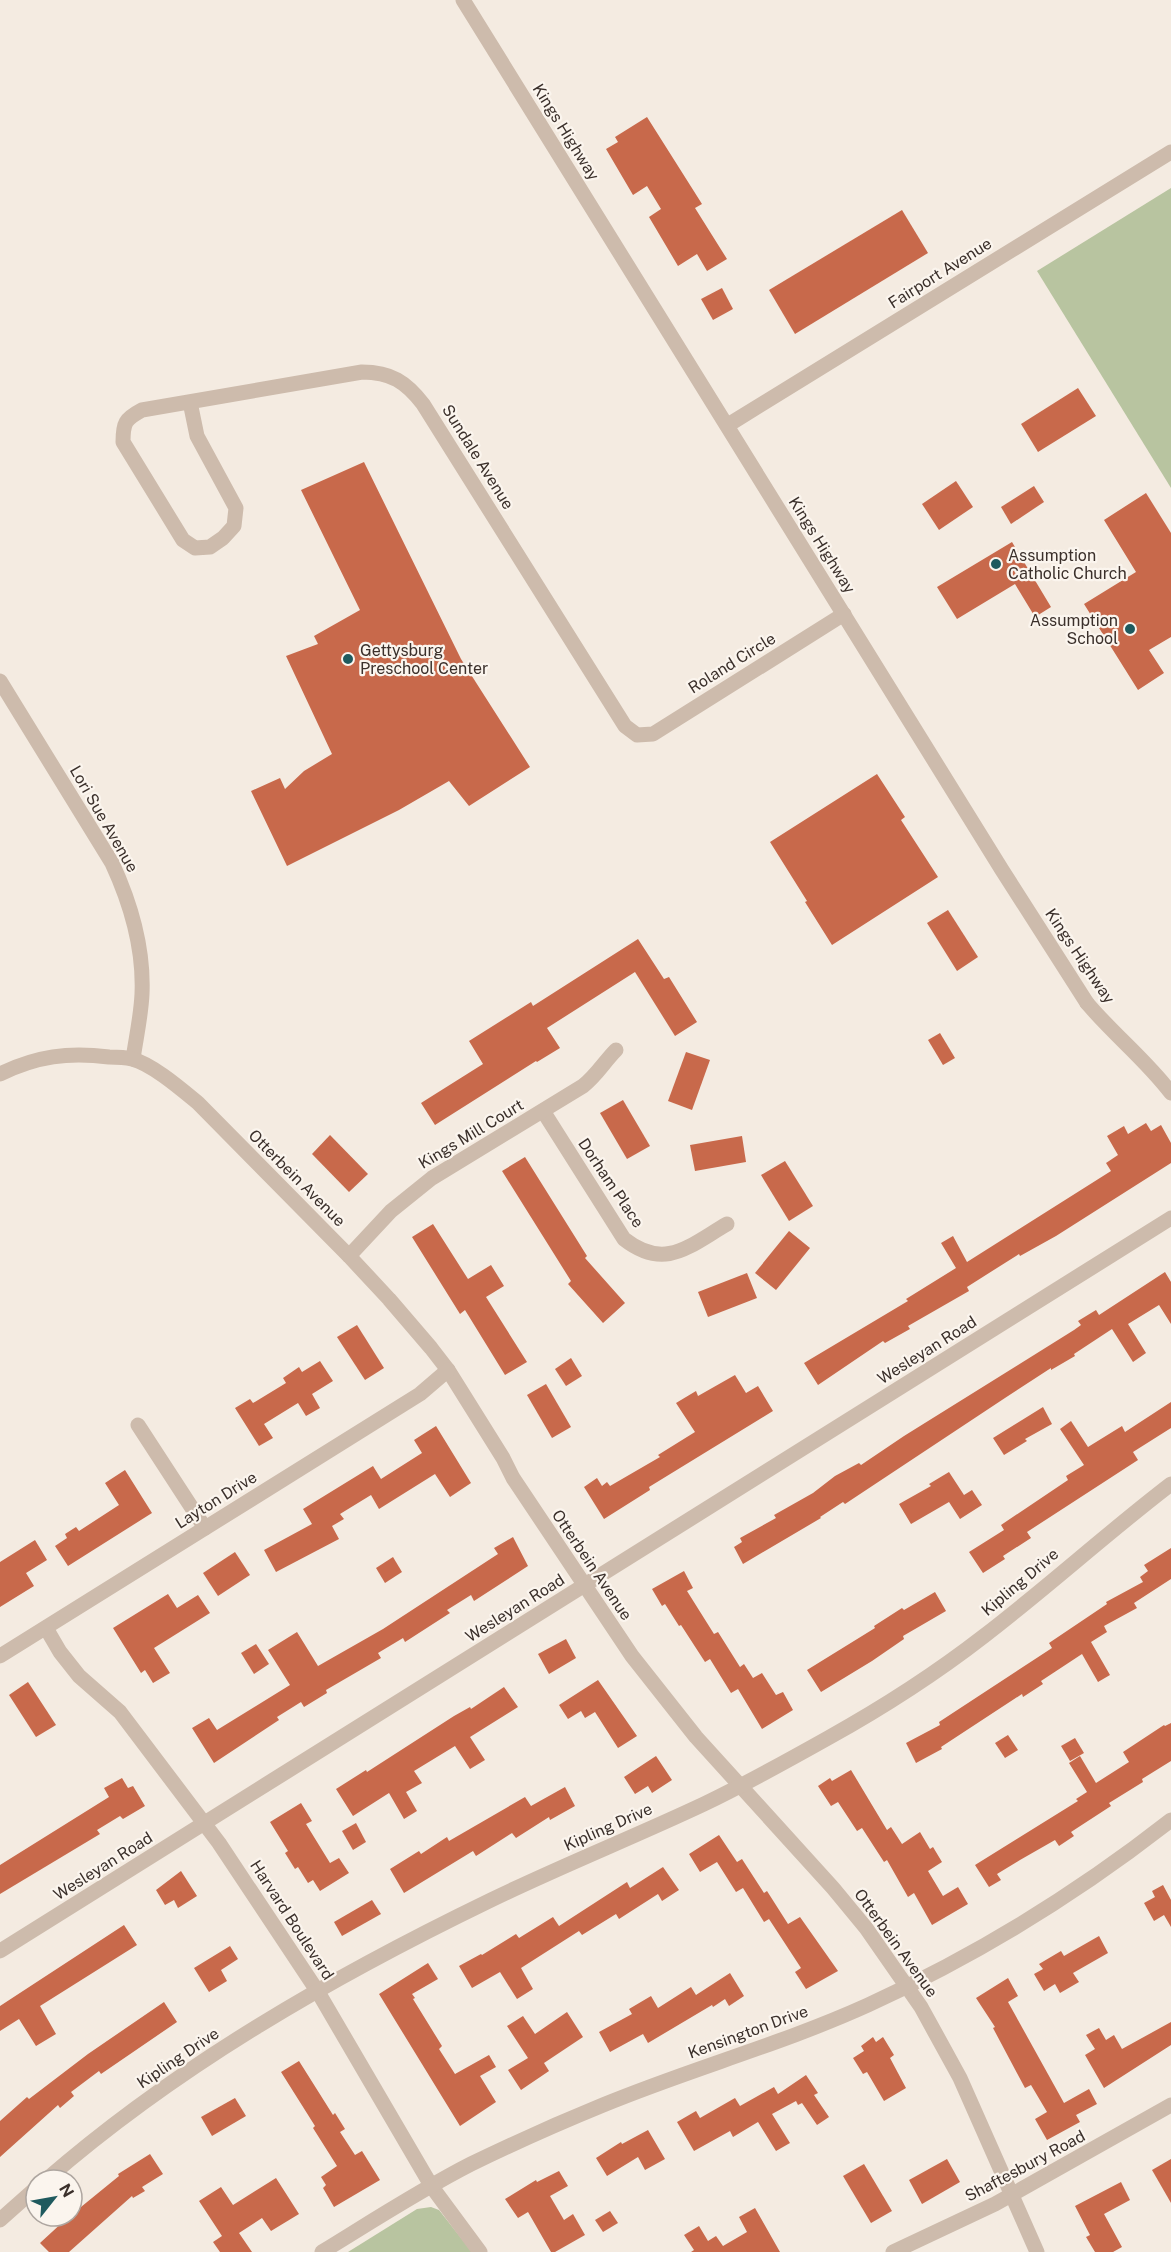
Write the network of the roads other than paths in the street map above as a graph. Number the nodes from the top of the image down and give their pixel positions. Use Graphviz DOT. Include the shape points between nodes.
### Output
graph roads {
  1 [pos="463,0"];
  2 [pos="1171,152"];
  3 [pos="190,402"];
  4 [pos="728,425"];
  5 [pos="844,614"];
  6 [pos="0,681"];
  7 [pos="638,735"];
  8 [pos="616,1050"];
  9 [pos="133,1059"];
  10 [pos="0,1074"];
  11 [pos="1171,1093"];
  12 [pos="543,1111"];
  13 [pos="1171,1218"];
  14 [pos="727,1224"];
  15 [pos="349,1256"];
  16 [pos="448,1370"];
  17 [pos="138,1425"];
  18 [pos="1171,1484"];
  19 [pos="205,1528"];
  20 [pos="584,1586"];
  21 [pos="46,1628"];
  22 [pos="0,1656"];
  23 [pos="740,1786"];
  24 [pos="1171,1820"];
  25 [pos="204,1824"];
  26 [pos="0,1951"];
  27 [pos="906,1986"];
  28 [pos="318,1992"];
  29 [pos="1171,2105"];
  30 [pos="60,2168"];
  31 [pos="432,2187"];
  32 [pos="1012,2194"];
  33 [pos="24,2199"];
  34 [pos="0,2220"];
  35 [pos="322,2252"];
  36 [pos="480,2252"];
  37 [pos="893,2252"];
  38 [pos="1037,2252"];
  1 -- 4 [label="street, Kings Highway"];
  2 -- 4 [label="street, Fairport Avenue"];
  3 -- 3 [label="street, Sundale Avenue" via="197,436 236,508 234,526 210,547 195,548 183,540 123,442 123,428 129,417 142,410"];
  3 -- 7 [label="street, Sundale Avenue" via="362,372 381,372 410,389 429,412 625,726"];
  4 -- 5 [label="street, Kings Highway"];
  5 -- 7 [label="street, Roland Circle" via="653,734"];
  5 -- 11 [label="street, Kings Highway" via="1088,1003"];
  6 -- 9 [label="street, Lori Sue Avenue" via="123,887 134,921 142,976"];
  8 -- 12 [label="street, Kings Mill Court" via="595,1076"];
  9 -- 10 [label="street, Otterbein Avenue" via="81,1054 52,1056"];
  9 -- 15 [label="street, Otterbein Avenue" via="198,1102"];
  12 -- 14 [label="street, Dorham Place" via="624,1239 632,1245 649,1254 676,1253"];
  12 -- 15 [label="street, Kings Mill Court" via="412,1193"];
  13 -- 20 [label="street, Wesleyan Road"];
  15 -- 16 [label="street, Otterbein Avenue"];
  16 -- 19 [label="street, Layton Drive" via="420,1394"];
  16 -- 20 [label="street, Otterbein Avenue"];
  17 -- 19 [label="street"];
  18 -- 23 [label="street, Kipling Drive" via="949,1662 831,1737"];
  19 -- 21 [label="street, Layton Drive"];
  20 -- 23 [label="street, Otterbein Avenue" via="632,1656"];
  20 -- 25 [label="street, Wesleyan Road"];
  21 -- 22 [label="street, Layton Drive"];
  21 -- 25 [label="street, Harvard Boulevard" via="79,1676 120,1712"];
  23 -- 27 [label="street, Otterbein Avenue" via="833,1887"];
  23 -- 28 [label="street, Kipling Drive" via="493,1899"];
  24 -- 27 [label="street, Kensington Drive" via="1116,1862 1033,1916"];
  25 -- 26 [label="street, Wesleyan Road"];
  25 -- 28 [label="street, Harvard Boulevard"];
  27 -- 31 [label="street, Kensington Drive" via="819,2025 602,2106 470,2165"];
  27 -- 32 [label="street, Otterbein Avenue" via="960,2078"];
  28 -- 30 [label="street, Kipling Drive" via="178,2078"];
  28 -- 31 [label="street, Harvard Boulevard"];
  29 -- 32 [label="street, Shaftesbury Road"];
  31 -- 35 [label="street, Kensington Drive"];
  31 -- 36 [label="street, Harvard Boulevard"];
  32 -- 37 [label="street, Shaftesbury Road"];
  32 -- 38 [label="street, Otterbein Avenue"];
  33 -- 34 [label="street"];
}
